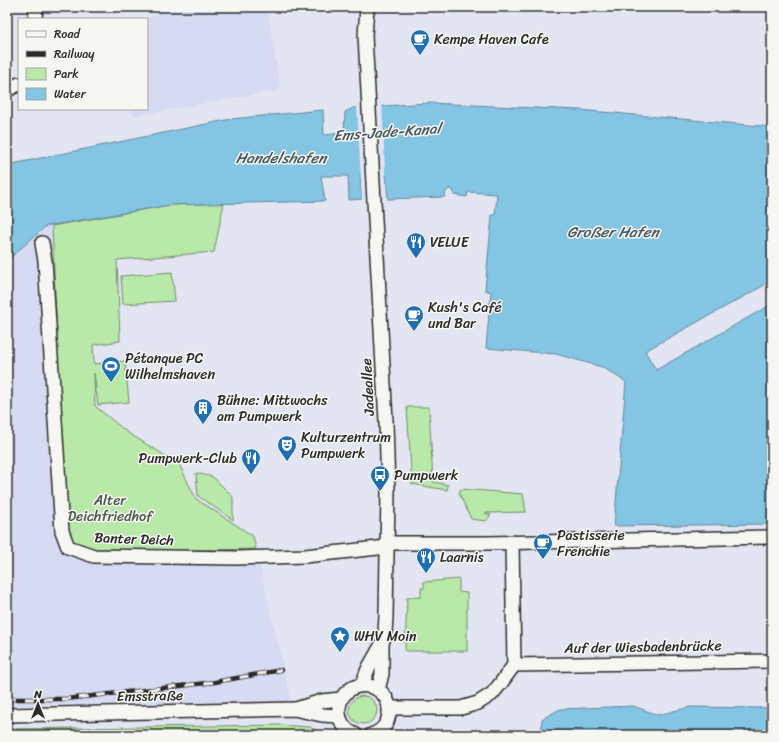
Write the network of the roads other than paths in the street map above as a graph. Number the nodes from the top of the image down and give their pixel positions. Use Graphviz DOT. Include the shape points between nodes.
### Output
graph roads {
  1 [pos="36,7"];
  2 [pos="367,7"];
  3 [pos="35,18"];
  4 [pos="18,84"];
  5 [pos="7,90"];
  6 [pos="42,243"];
  7 [pos="772,537"];
  8 [pos="512,542"];
  9 [pos="387,545"];
  10 [pos="382,644"];
  11 [pos="772,661"];
  12 [pos="514,665"];
  13 [pos="362,685"];
  14 [pos="378,690"];
  15 [pos="341,699"];
  16 [pos="389,708"];
  17 [pos="294,709"];
  18 [pos="7,715"];
  19 [pos="339,716"];
  20 [pos="376,734"];
  21 [pos="356,735"];
  1 -- 3 [label="street"];
  2 -- 9 [label="street, Jadeallee" via="365,36 386,421"];
  4 -- 5 [label="street"];
  6 -- 9 [label="street, Banter Deich" via="62,531 68,547 94,556 237,558 305,556"];
  7 -- 8 [label="street"];
  8 -- 9 [label="street"];
  8 -- 12 [label="street"];
  9 -- 10 [label="street, Jadeallee" via="386,616"];
  10 -- 13 [label="street, Jadeallee"];
  10 -- 14 [label="street, Jadeallee" via="382,674"];
  11 -- 12 [label="street, Auf der Wiesbadenbrücke"];
  12 -- 16 [label="street" via="492,694 478,703 460,708"];
  13 -- 14 [label="street"];
  13 -- 15 [label="street" via="350,689"];
  14 -- 16 [label="street" via="384,695"];
  15 -- 17 [label="street, Emsstraße"];
  15 -- 19 [label="street"];
  16 -- 20 [label="street" via="387,721"];
  17 -- 18 [label="street, Emsstraße"];
  17 -- 19 [label="street, Emsstraße"];
  19 -- 21 [label="street" via="347,730"];
}
